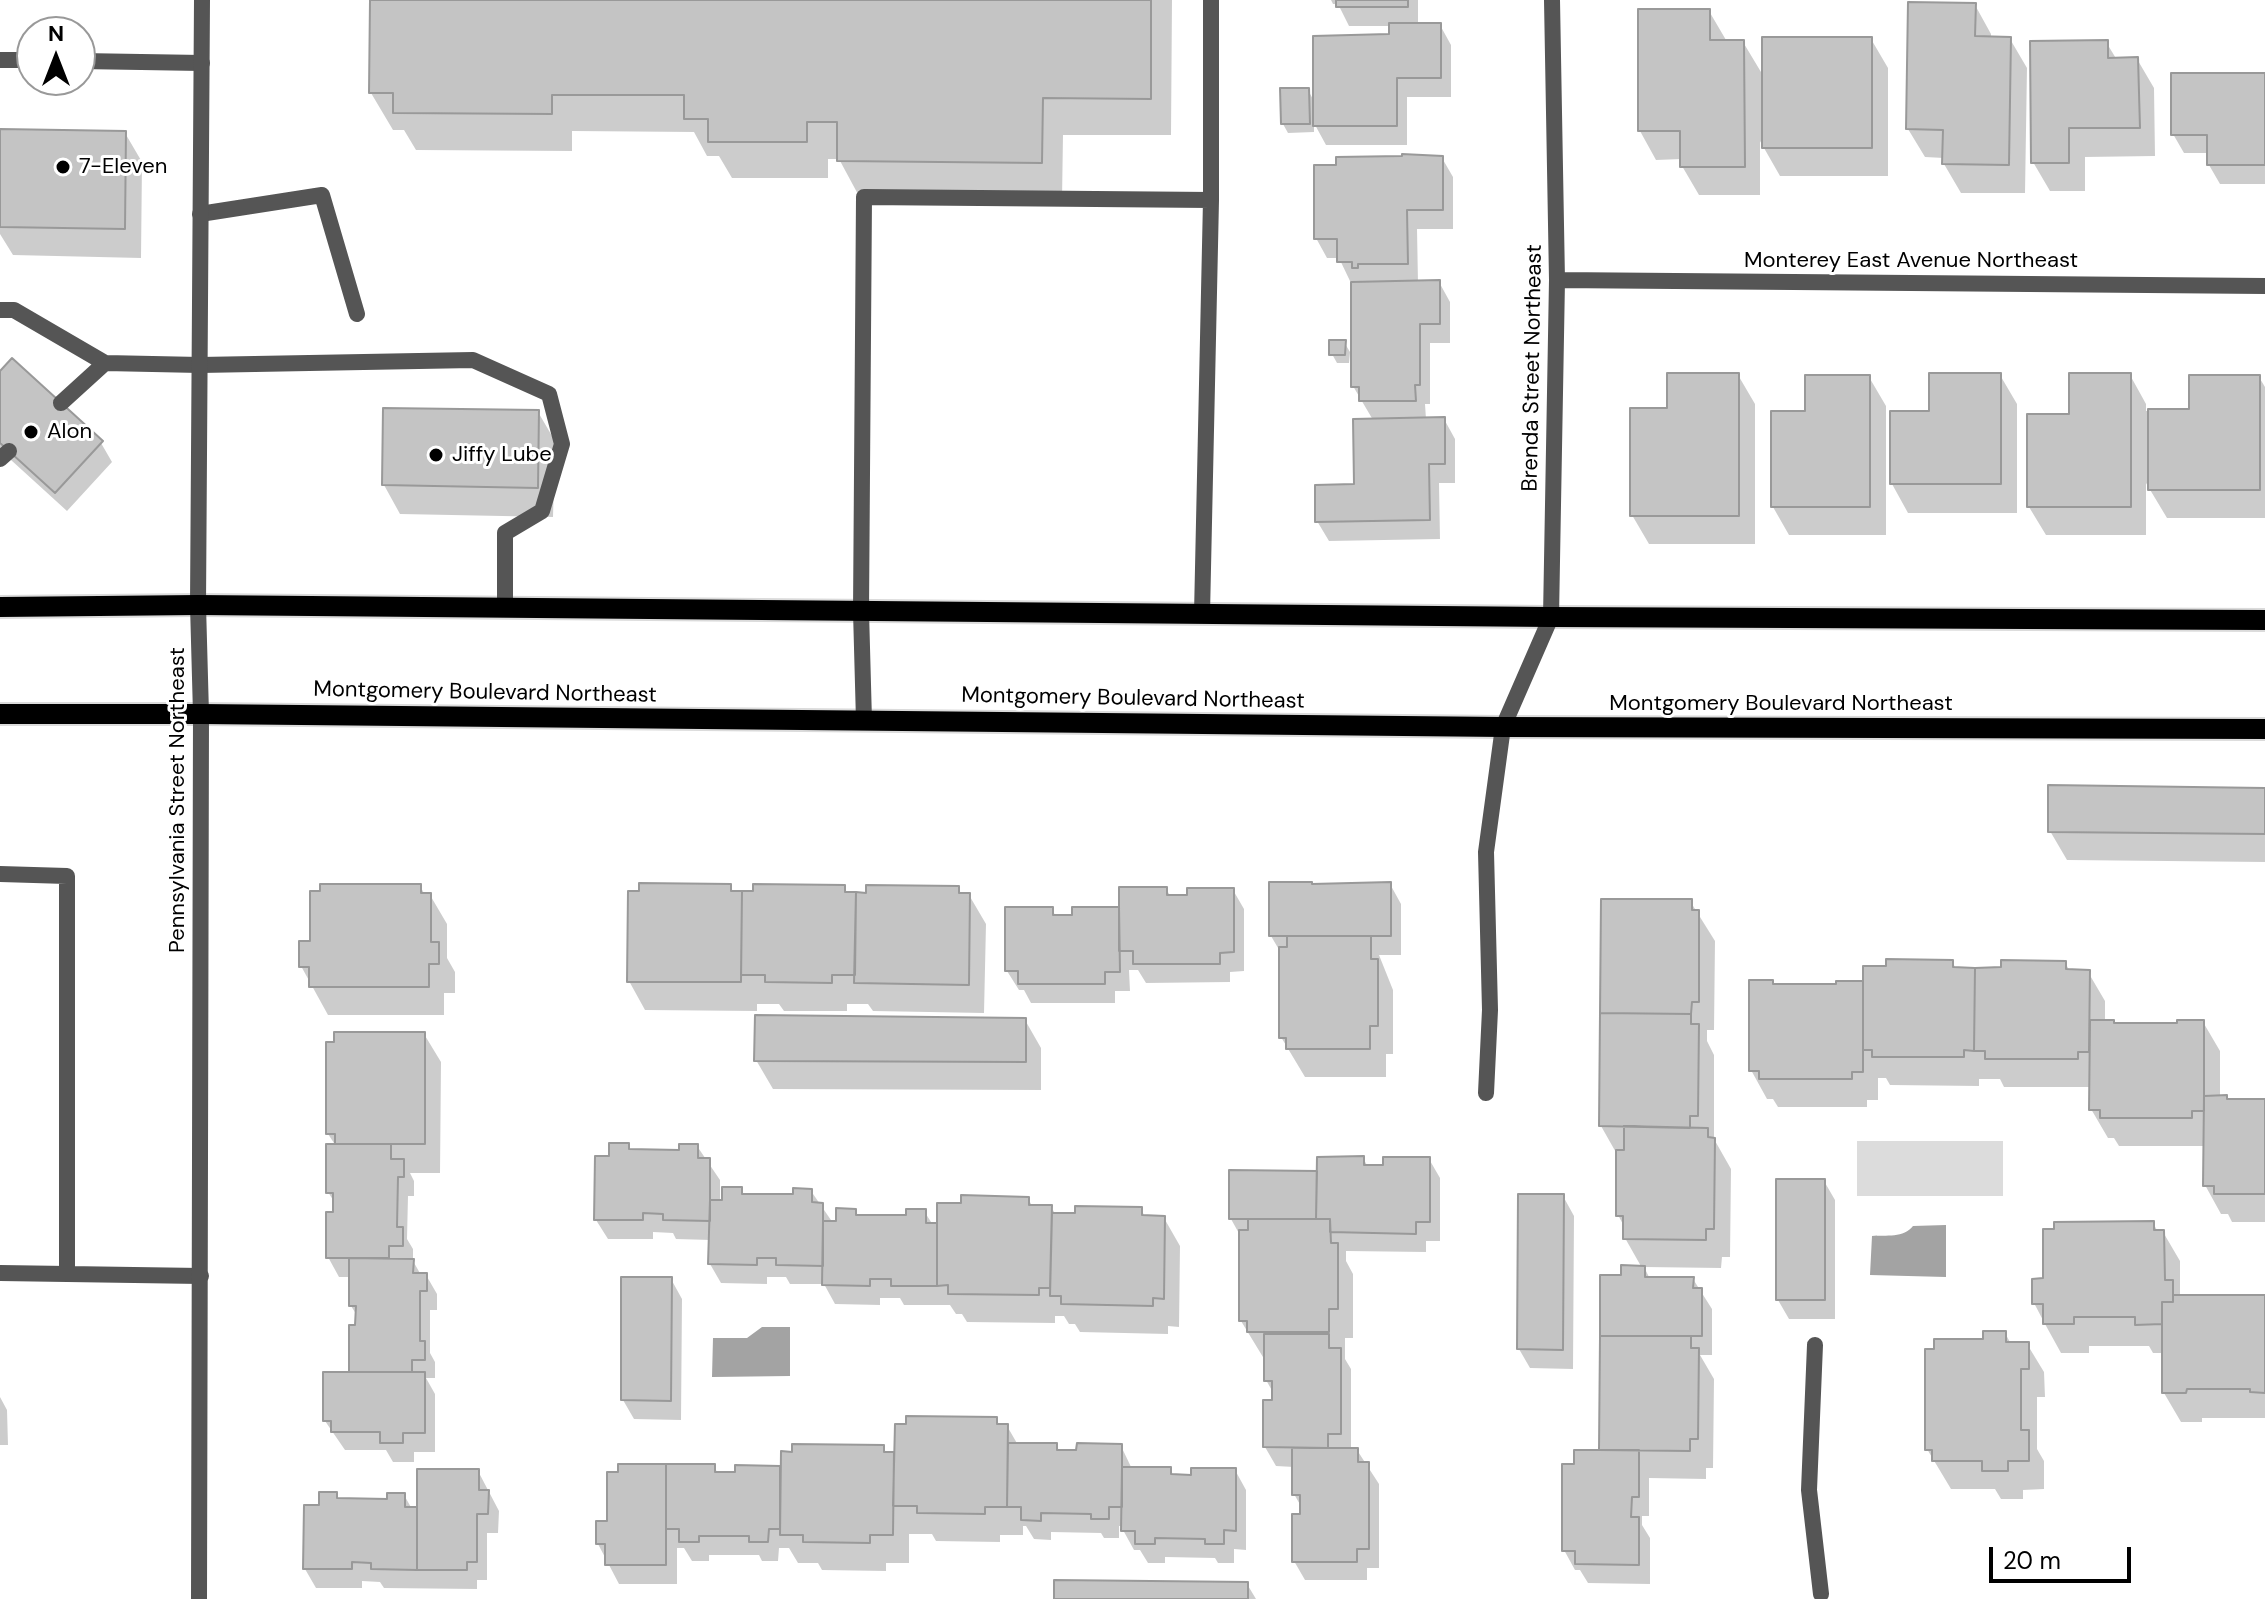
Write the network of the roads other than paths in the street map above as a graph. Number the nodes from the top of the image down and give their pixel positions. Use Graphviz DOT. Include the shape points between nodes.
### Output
graph roads {
  1 [pos="202,0"];
  2 [pos="1211,0"];
  3 [pos="1552,0"];
  4 [pos="96,61"];
  5 [pos="202,63"];
  6 [pos="1211,200"];
  7 [pos="200,214"];
  8 [pos="1557,280"];
  9 [pos="2265,286"];
  10 [pos="0,310"];
  11 [pos="357,314"];
  12 [pos="105,363"];
  13 [pos="200,365"];
  14 [pos="61,403"];
  15 [pos="198,605"];
  16 [pos="0,607"];
  17 [pos="505,608"];
  18 [pos="861,611"];
  19 [pos="1202,614"];
  20 [pos="1551,617"];
  21 [pos="2265,620"];
  22 [pos="0,714"];
  23 [pos="201,714"];
  24 [pos="864,721"];
  25 [pos="1503,727"];
  26 [pos="2265,729"];
  27 [pos="0,874"];
  28 [pos="1486,1093"];
  29 [pos="0,1273"];
  30 [pos="67,1274"];
  31 [pos="201,1276"];
  32 [pos="1815,1345"];
  33 [pos="1821,1594"];
  34 [pos="199,1599"];
  1 -- 5 [label="street, Pennsylvania Street Northeast"];
  2 -- 6 [label="street"];
  3 -- 8 [label="street, Brenda Street Northeast"];
  4 -- 5 [label="street"];
  5 -- 7 [label="street, Pennsylvania Street Northeast"];
  6 -- 18 [label="street" via="864,197"];
  6 -- 19 [label="street"];
  7 -- 11 [label="street" via="322,195"];
  7 -- 13 [label="street, Pennsylvania Street Northeast"];
  8 -- 9 [label="street, Monterey East Avenue Northeast"];
  8 -- 20 [label="street, Brenda Street Northeast"];
  10 -- 12 [label="street" via="14,310"];
  12 -- 13 [label="street"];
  12 -- 14 [label="street"];
  13 -- 15 [label="street, Pennsylvania Street Northeast"];
  13 -- 17 [label="street" via="473,360 549,394 562,444 542,511 505,533"];
  15 -- 16 [label="main road"];
  15 -- 17 [label="main road"];
  15 -- 23 [label="street, Pennsylvania Street Northeast"];
  17 -- 18 [label="main road"];
  18 -- 19 [label="main road"];
  18 -- 24 [label="street"];
  19 -- 20 [label="main road"];
  20 -- 21 [label="main road"];
  20 -- 25 [label="street, Brenda Street Northeast"];
  22 -- 23 [label="main road, Montgomery Boulevard Northeast"];
  23 -- 24 [label="main road, Montgomery Boulevard Northeast"];
  23 -- 31 [label="street, Pennsylvania Street Northeast"];
  24 -- 25 [label="main road, Montgomery Boulevard Northeast"];
  25 -- 26 [label="main road, Montgomery Boulevard Northeast"];
  25 -- 28 [label="street, Brenda Street Northeast" via="1486,852"];
  27 -- 30 [label="street" via="67,876"];
  29 -- 30 [label="street"];
  30 -- 31 [label="street"];
  31 -- 34 [label="street, Pennsylvania Street Northeast"];
  32 -- 33 [label="street" via="1809,1490"];
}
